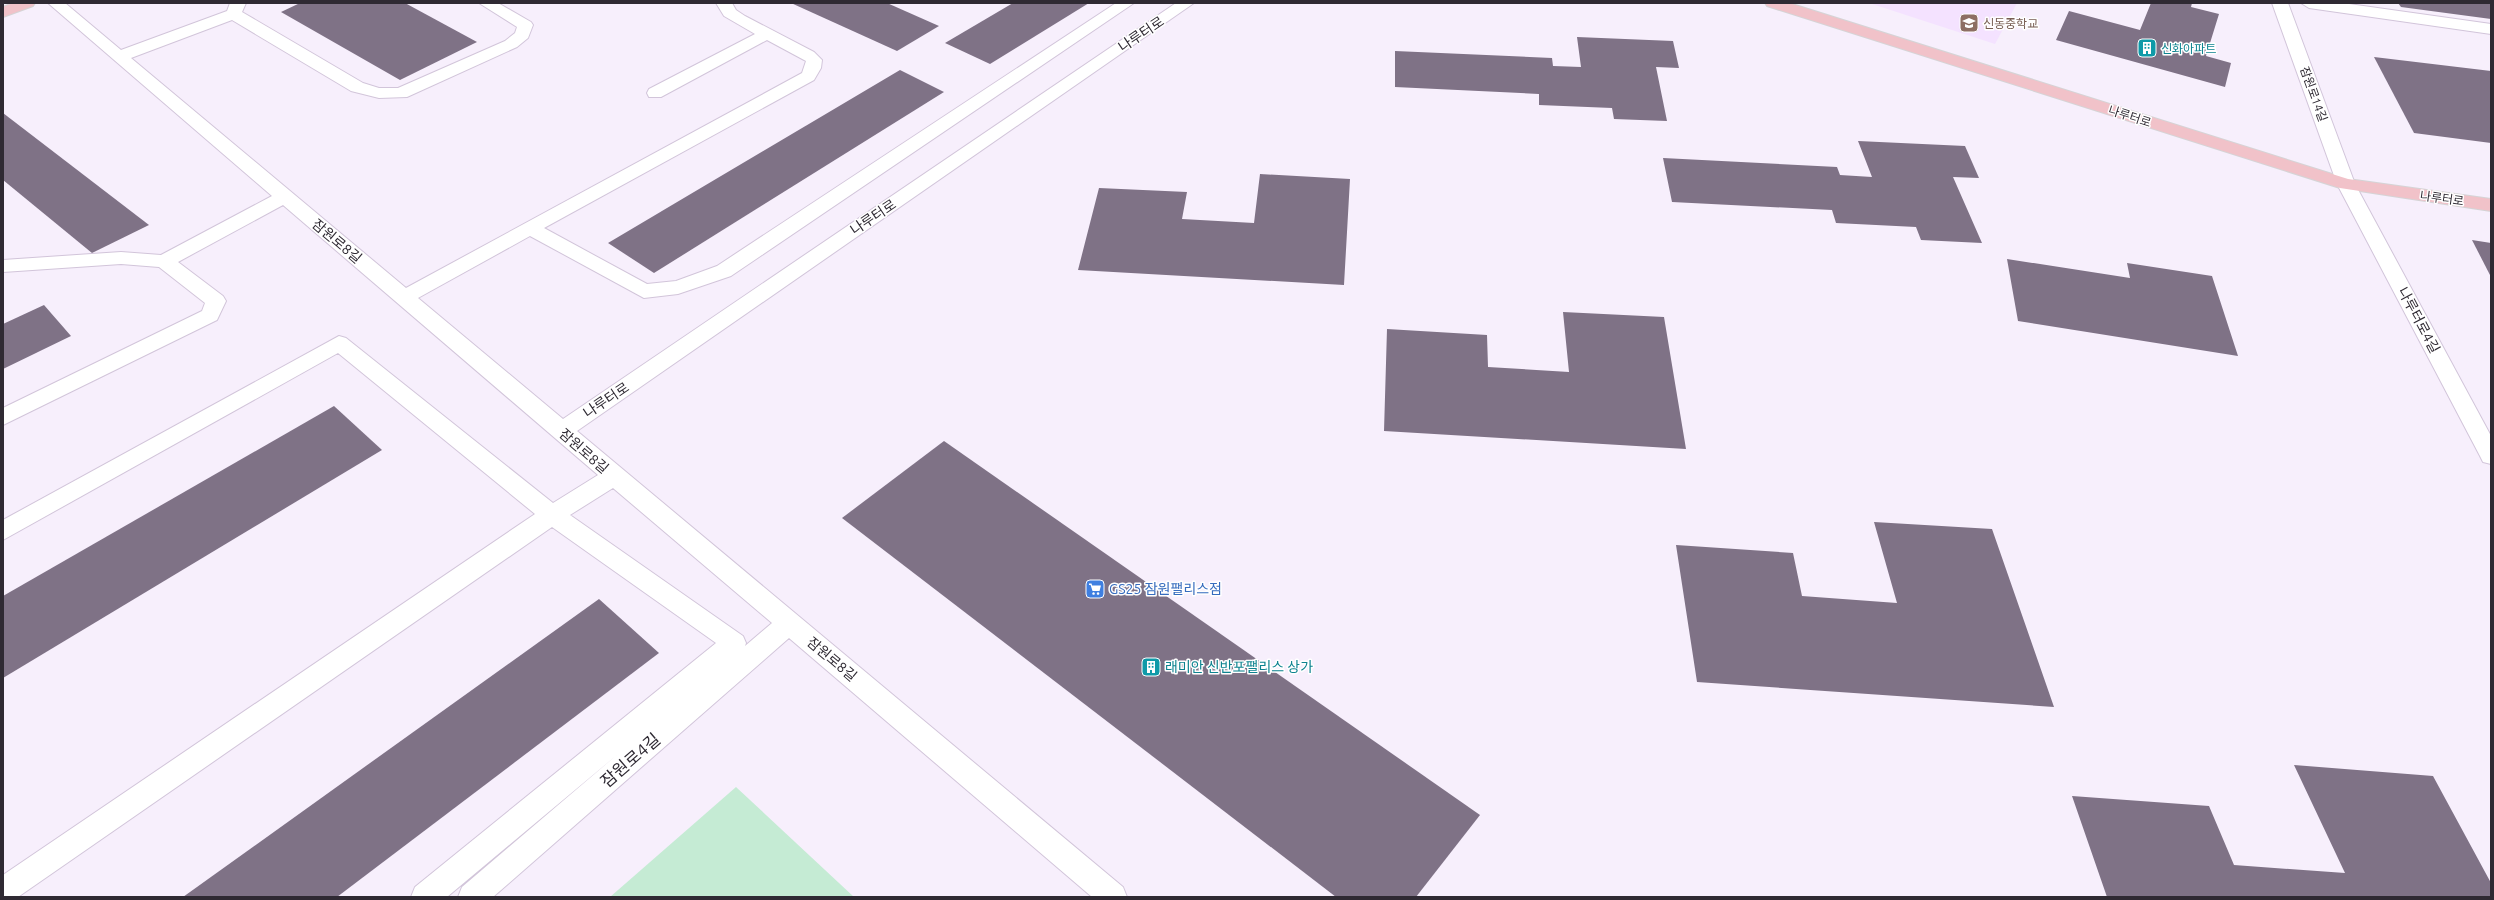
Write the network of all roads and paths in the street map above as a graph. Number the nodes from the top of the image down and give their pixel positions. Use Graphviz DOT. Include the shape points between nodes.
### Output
graph roads {
  1 [pos="27,3"];
  2 [pos="56,3"];
  3 [pos="487,3"];
  4 [pos="724,3"];
  5 [pos="1126,3"];
  6 [pos="1186,3"];
  7 [pos="1773,3"];
  8 [pos="2280,3"];
  9 [pos="2309,3"];
  10 [pos="235,8"];
  11 [pos="3,12"];
  12 [pos="2491,29"];
  13 [pos="767,34"];
  14 [pos="120,56"];
  15 [pos="655,93"];
  16 [pos="2346,184"];
  17 [pos="285,197"];
  18 [pos="2491,205"];
  19 [pos="530,228"];
  20 [pos="164,261"];
  21 [pos="3,266"];
  22 [pos="404,297"];
  23 [pos="3,417"];
  24 [pos="561,431"];
  25 [pos="2491,456"];
  26 [pos="614,476"];
  27 [pos="552,515"];
  28 [pos="3,531"];
  29 [pos="789,623"];
  30 [pos="3,891"];
  31 [pos="425,897"];
  32 [pos="472,897"];
  33 [pos="1112,897"];
  1 -- 11 [label="main road"];
  2 -- 14 [label="street, 잠원로8길"];
  3 -- 10 [label="street" via="525,25 522,35 511,44 401,93 386,94 369,92 357,87"];
  4 -- 13 [label="street" via="730,13"];
  5 -- 19 [label="street" via="724,271 701,280 678,287 644,291"];
  6 -- 24 [label="street, 나루터로"];
  7 -- 16 [label="main road, 나루터로"];
  8 -- 16 [label="street, 잠원로14길"];
  9 -- 12 [label="street"];
  10 -- 14 [label="street"];
  13 -- 15 [label="street"];
  13 -- 19 [label="street" via="814,60 808,76"];
  14 -- 17 [label="street, 잠원로8길"];
  16 -- 18 [label="main road, 나루터로"];
  16 -- 25 [label="street, 나루터로4길"];
  17 -- 20 [label="street"];
  17 -- 22 [label="street, 잠원로8길"];
  19 -- 22 [label="street"];
  20 -- 21 [label="street" via="121,258"];
  20 -- 23 [label="street" via="216,301 210,315"];
  22 -- 24 [label="street, 잠원로8길"];
  24 -- 26 [label="street, 잠원로8길"];
  26 -- 27 [label="street"];
  26 -- 29 [label="street, 잠원로8길"];
  27 -- 28 [label="street" via="339,343"];
  27 -- 30 [label="street"];
  27 -- 31 [label="street" via="734,643"];
  29 -- 32 [label="street, 잠원로4길"];
  29 -- 33 [label="street, 잠원로8길"];
}
